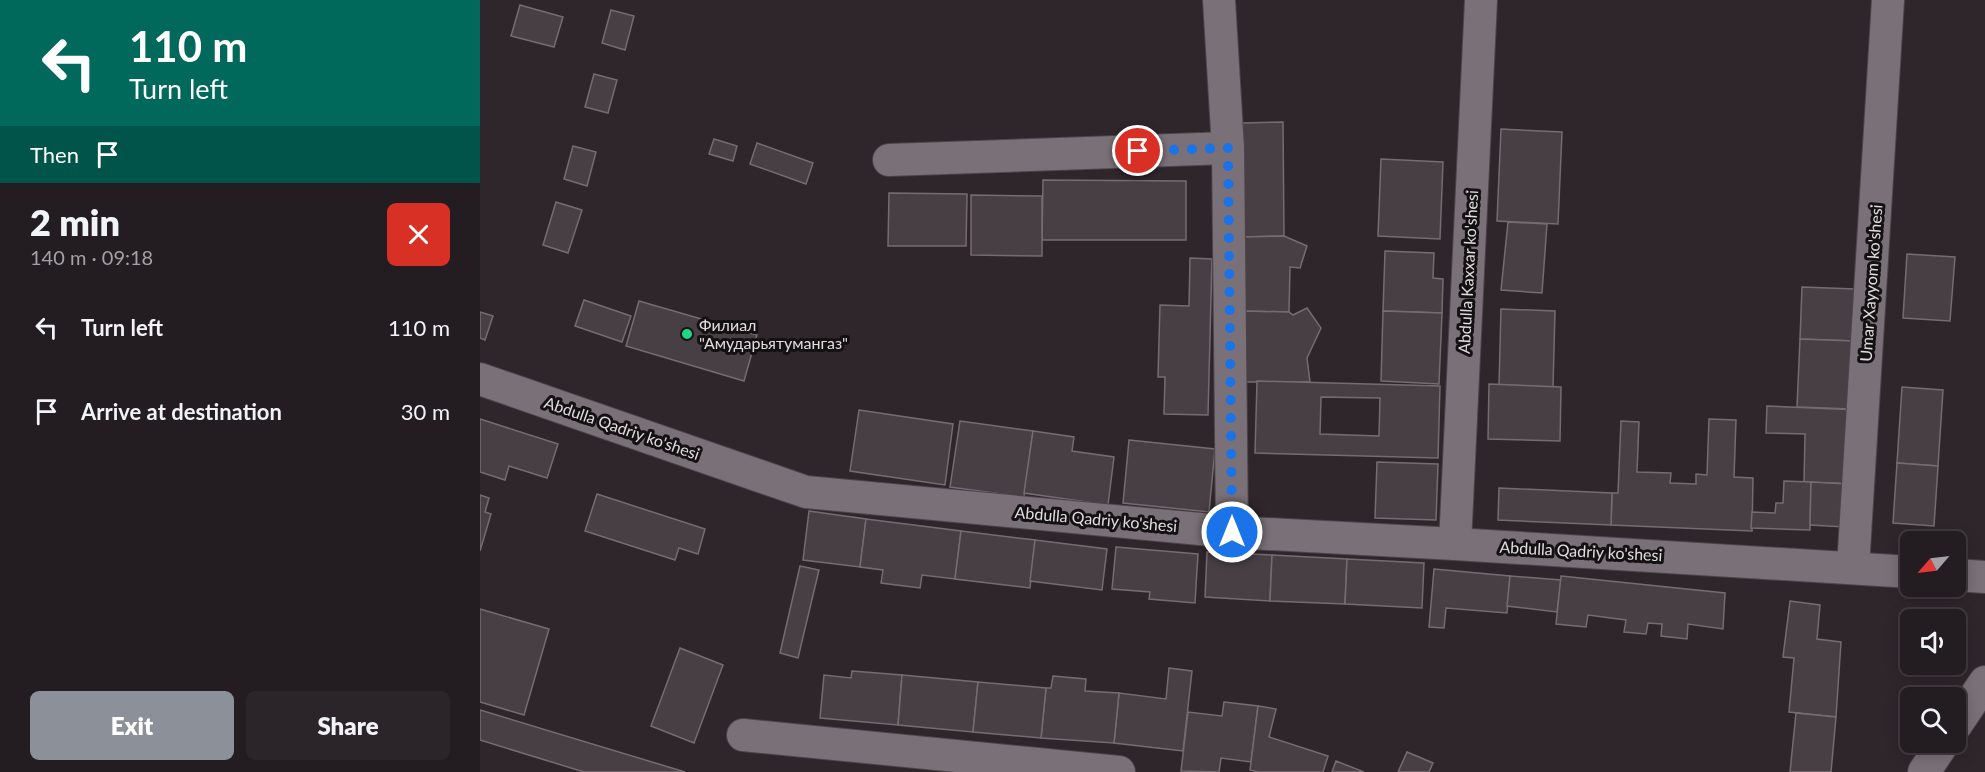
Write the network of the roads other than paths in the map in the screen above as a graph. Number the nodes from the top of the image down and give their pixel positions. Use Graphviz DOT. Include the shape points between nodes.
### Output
graph roads {
  1 [pos="1219,0"];
  2 [pos="1480,0"];
  3 [pos="1888,0"];
  4 [pos="1228,148"];
  5 [pos="889,160"];
  6 [pos="480,379"];
  7 [pos="1232,532"];
  8 [pos="1455,544"];
  9 [pos="1853,567"];
  10 [pos="1900,571"];
  11 [pos="1966,576"];
  12 [pos="1985,578"];
  13 [pos="1985,682"];
  14 [pos="1966,710"];
  15 [pos="743,735"];
  16 [pos="1937,753"];
  17 [pos="1119,772"];
  18 [pos="1924,772"];
  1 -- 4 [label="street"];
  2 -- 8 [label="street, Abdulla Kaxxar ko'shesi"];
  3 -- 9 [label="street, Umar Xayyom ko'shesi"];
  4 -- 5 [label="street"];
  4 -- 7 [label="street"];
  6 -- 7 [label="street, Abdulla Qadriy ko'shesi" via="806,492"];
  7 -- 8 [label="street, Abdulla Qadriy ko'shesi"];
  8 -- 9 [label="street, Abdulla Qadriy ko'shesi"];
  9 -- 10 [label="street, Abdulla Qadriy ko'shesi"];
  11 -- 12 [label="street"];
  13 -- 14 [label="street"];
  15 -- 17 [label="street"];
  16 -- 18 [label="street"];
}
